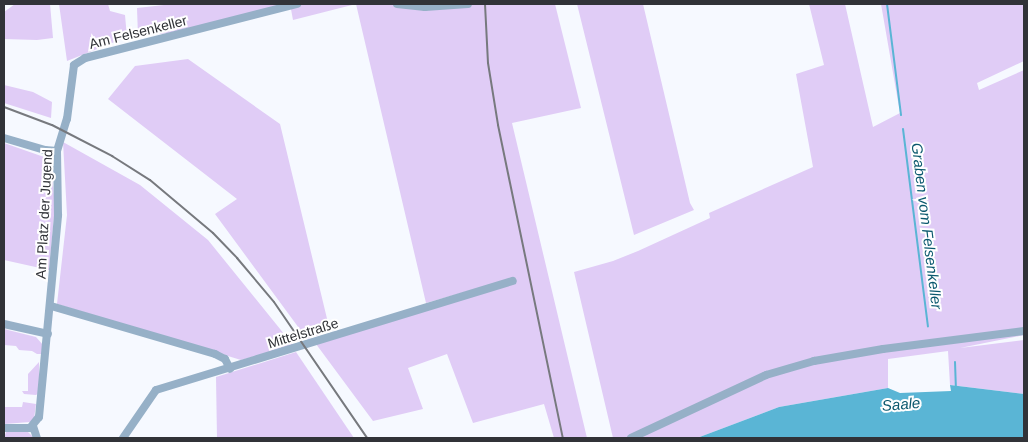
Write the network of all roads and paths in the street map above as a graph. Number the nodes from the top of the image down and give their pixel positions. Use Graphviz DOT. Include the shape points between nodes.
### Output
graph roads {
  1 [pos="297,4"];
  2 [pos="396,4"];
  3 [pos="468,4"];
  4 [pos="74,65"];
  5 [pos="4,138"];
  6 [pos="57,151"];
  7 [pos="513,281"];
  8 [pos="50,306"];
  9 [pos="4,324"];
  10 [pos="1024,331"];
  11 [pos="48,334"];
  12 [pos="230,369"];
  13 [pos="34,426"];
  14 [pos="4,428"];
  15 [pos="38,438"];
  16 [pos="123,438"];
  17 [pos="631,438"];
  1 -- 4 [label="street, Am Felsenkeller" via="85,58"];
  2 -- 3 [label="street" via="424,7"];
  4 -- 6 [label="street, Am Platz der Jugend" via="67,119"];
  5 -- 6 [label="street"];
  6 -- 8 [label="street, Am Platz der Jugend" via="58,215"];
  7 -- 12 [label="street, Mittelstraße"];
  8 -- 11 [label="street, Am Platz der Jugend"];
  8 -- 12 [label="street" via="215,354 225,359"];
  9 -- 11 [label="street"];
  10 -- 17 [label="street" via="814,361 766,375"];
  11 -- 13 [label="street, Am Platz der Jugend" via="39,417"];
  12 -- 16 [label="street, Mittelstraße" via="156,390"];
  13 -- 14 [label="street"];
  13 -- 15 [label="street"];
}
